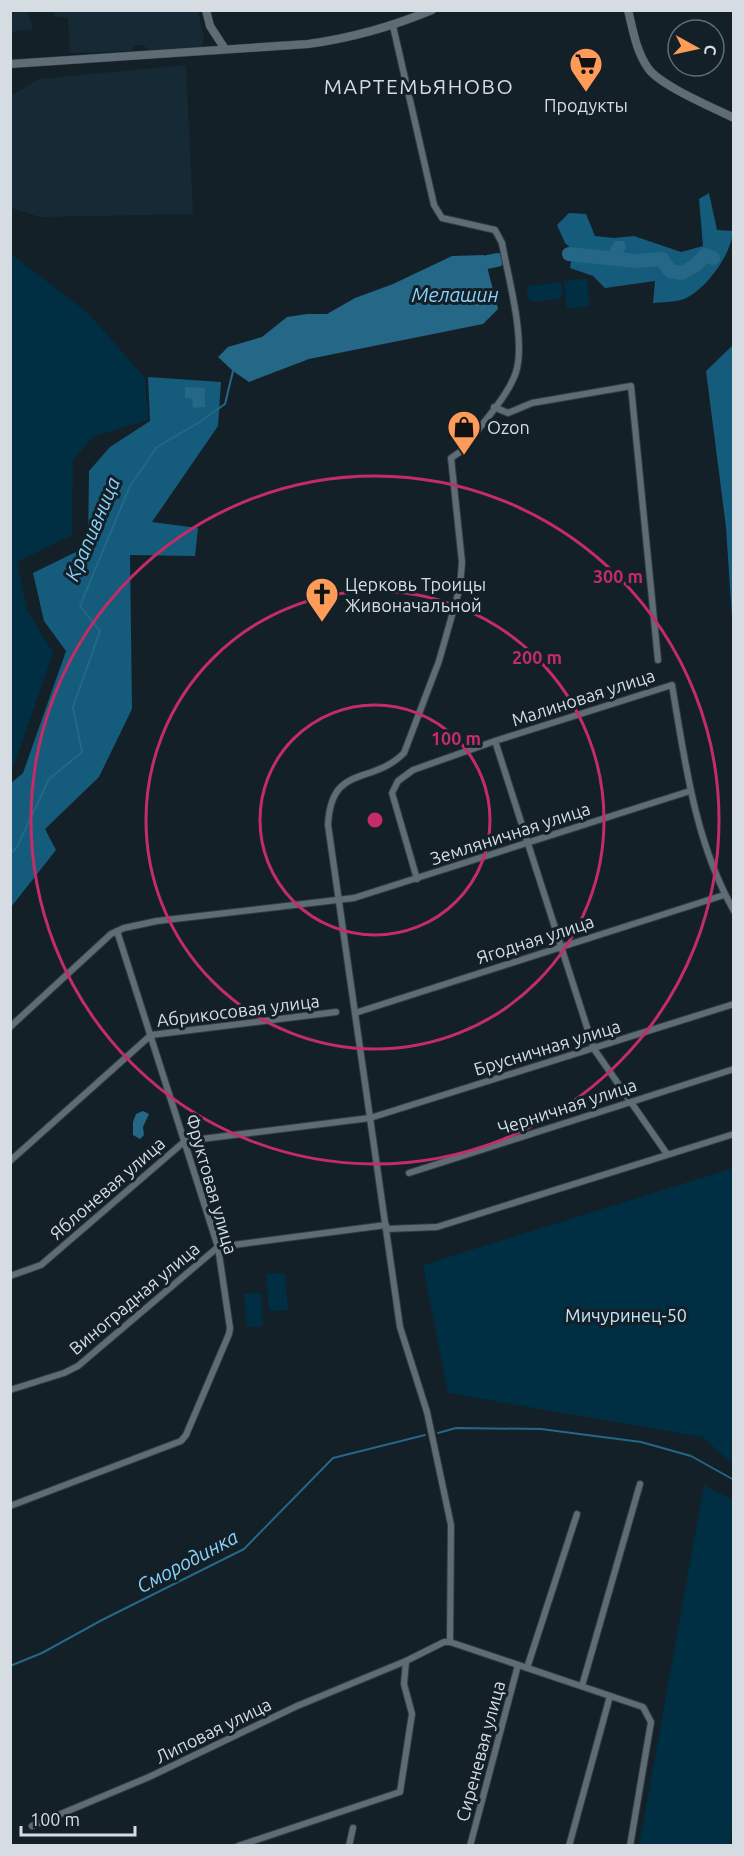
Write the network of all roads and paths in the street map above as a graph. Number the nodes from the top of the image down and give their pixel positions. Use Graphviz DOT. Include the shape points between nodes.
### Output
graph roads {
  1 [pos="206,10"];
  2 [pos="628,10"];
  3 [pos="431,11"];
  4 [pos="393,26"];
  5 [pos="225,49"];
  6 [pos="10,64"];
  7 [pos="734,118"];
  8 [pos="494,407"];
  9 [pos="658,660"];
  10 [pos="495,741"];
  11 [pos="690,791"];
  12 [pos="528,843"];
  13 [pos="417,879"];
  14 [pos="724,895"];
  15 [pos="339,900"];
  16 [pos="734,911"];
  17 [pos="117,931"];
  18 [pos="561,947"];
  19 [pos="734,1004"];
  20 [pos="336,1012"];
  21 [pos="355,1013"];
  22 [pos="10,1028"];
  23 [pos="151,1035"];
  24 [pos="594,1049"];
  25 [pos="734,1068"];
  26 [pos="630,1101"];
  27 [pos="370,1118"];
  28 [pos="734,1134"];
  29 [pos="185,1141"];
  30 [pos="668,1154"];
  31 [pos="10,1161"];
  32 [pos="409,1173"];
  33 [pos="386,1227"];
  34 [pos="218,1248"];
  35 [pos="10,1276"];
  36 [pos="10,1390"];
  37 [pos="640,1484"];
  38 [pos="10,1506"];
  39 [pos="577,1514"];
  40 [pos="450,1642"];
  41 [pos="406,1661"];
  42 [pos="518,1665"];
  43 [pos="527,1668"];
  44 [pos="582,1686"];
  45 [pos="610,1696"];
  46 [pos="32,1826"];
  47 [pos="353,1828"];
  48 [pos="238,1845"];
  49 [pos="349,1845"];
  50 [pos="470,1845"];
  51 [pos="569,1845"];
  52 [pos="630,1845"];
  1 -- 5 [label="street" via="210,26"];
  2 -- 7 [label="street" via="636,45 649,70"];
  3 -- 4 [label="street"];
  4 -- 5 [label="street" via="344,39"];
  4 -- 8 [label="street" via="434,205 442,218 495,230 502,243 519,339 516,371"];
  5 -- 6 [label="street"];
  8 -- 9 [label="street" via="508,413 532,403 631,386"];
  8 -- 15 [label="street" via="452,458 462,562 460,586 439,661 404,753 393,764 344,782 329,808"];
  10 -- 11 [label="street, Малиновая улица" via="672,685"];
  10 -- 12 [label="street"];
  10 -- 13 [label="street, Малиновая улица" via="413,770 398,781 392,793"];
  11 -- 12 [label="street, Земляничная улица"];
  11 -- 14 [label="street"];
  12 -- 13 [label="street, Земляничная улица"];
  12 -- 18 [label="street"];
  13 -- 15 [label="street, Земляничная улица"];
  14 -- 16 [label="street"];
  14 -- 18 [label="street, Ягодная улица"];
  15 -- 17 [label="street" via="157,921"];
  15 -- 21 [label="street"];
  17 -- 22 [label="street"];
  17 -- 23 [label="street, Фруктовая улица"];
  18 -- 21 [label="street, Ягодная улица"];
  18 -- 24 [label="street"];
  19 -- 24 [label="street, Брусничная улица"];
  20 -- 23 [label="street, Абрикосовая улица"];
  21 -- 27 [label="street"];
  23 -- 29 [label="street, Фруктовая улица"];
  23 -- 31 [label="street, Абрикосовая улица"];
  24 -- 26 [label="street"];
  24 -- 27 [label="street, Брусничная улица"];
  25 -- 26 [label="street, Черничная улица"];
  26 -- 30 [label="street"];
  26 -- 32 [label="street, Черничная улица"];
  27 -- 29 [label="street, Яблоневая улица"];
  27 -- 33 [label="street"];
  28 -- 30 [label="street"];
  29 -- 34 [label="street, Фруктовая улица"];
  29 -- 35 [label="street, Яблоневая улица" via="42,1265"];
  30 -- 33 [label="street" via="437,1227"];
  33 -- 34 [label="street, Виноградная улица"];
  33 -- 40 [label="street" via="400,1327 427,1412 451,1525"];
  34 -- 36 [label="street, Виноградная улица" via="78,1366"];
  34 -- 38 [label="street, Фруктовая улица" via="230,1331 183,1439"];
  37 -- 44 [label="street"];
  39 -- 43 [label="street"];
  40 -- 41 [label="street, Липовая улица"];
  40 -- 42 [label="street"];
  41 -- 46 [label="street, Липовая улица"];
  41 -- 48 [label="street" via="404,1684 412,1714 400,1792"];
  42 -- 43 [label="street"];
  42 -- 50 [label="street, Сиреневая улица"];
  43 -- 44 [label="street"];
  44 -- 45 [label="street"];
  45 -- 51 [label="street"];
  45 -- 52 [label="street" via="643,1707 651,1722"];
  47 -- 49 [label="street"];
}
